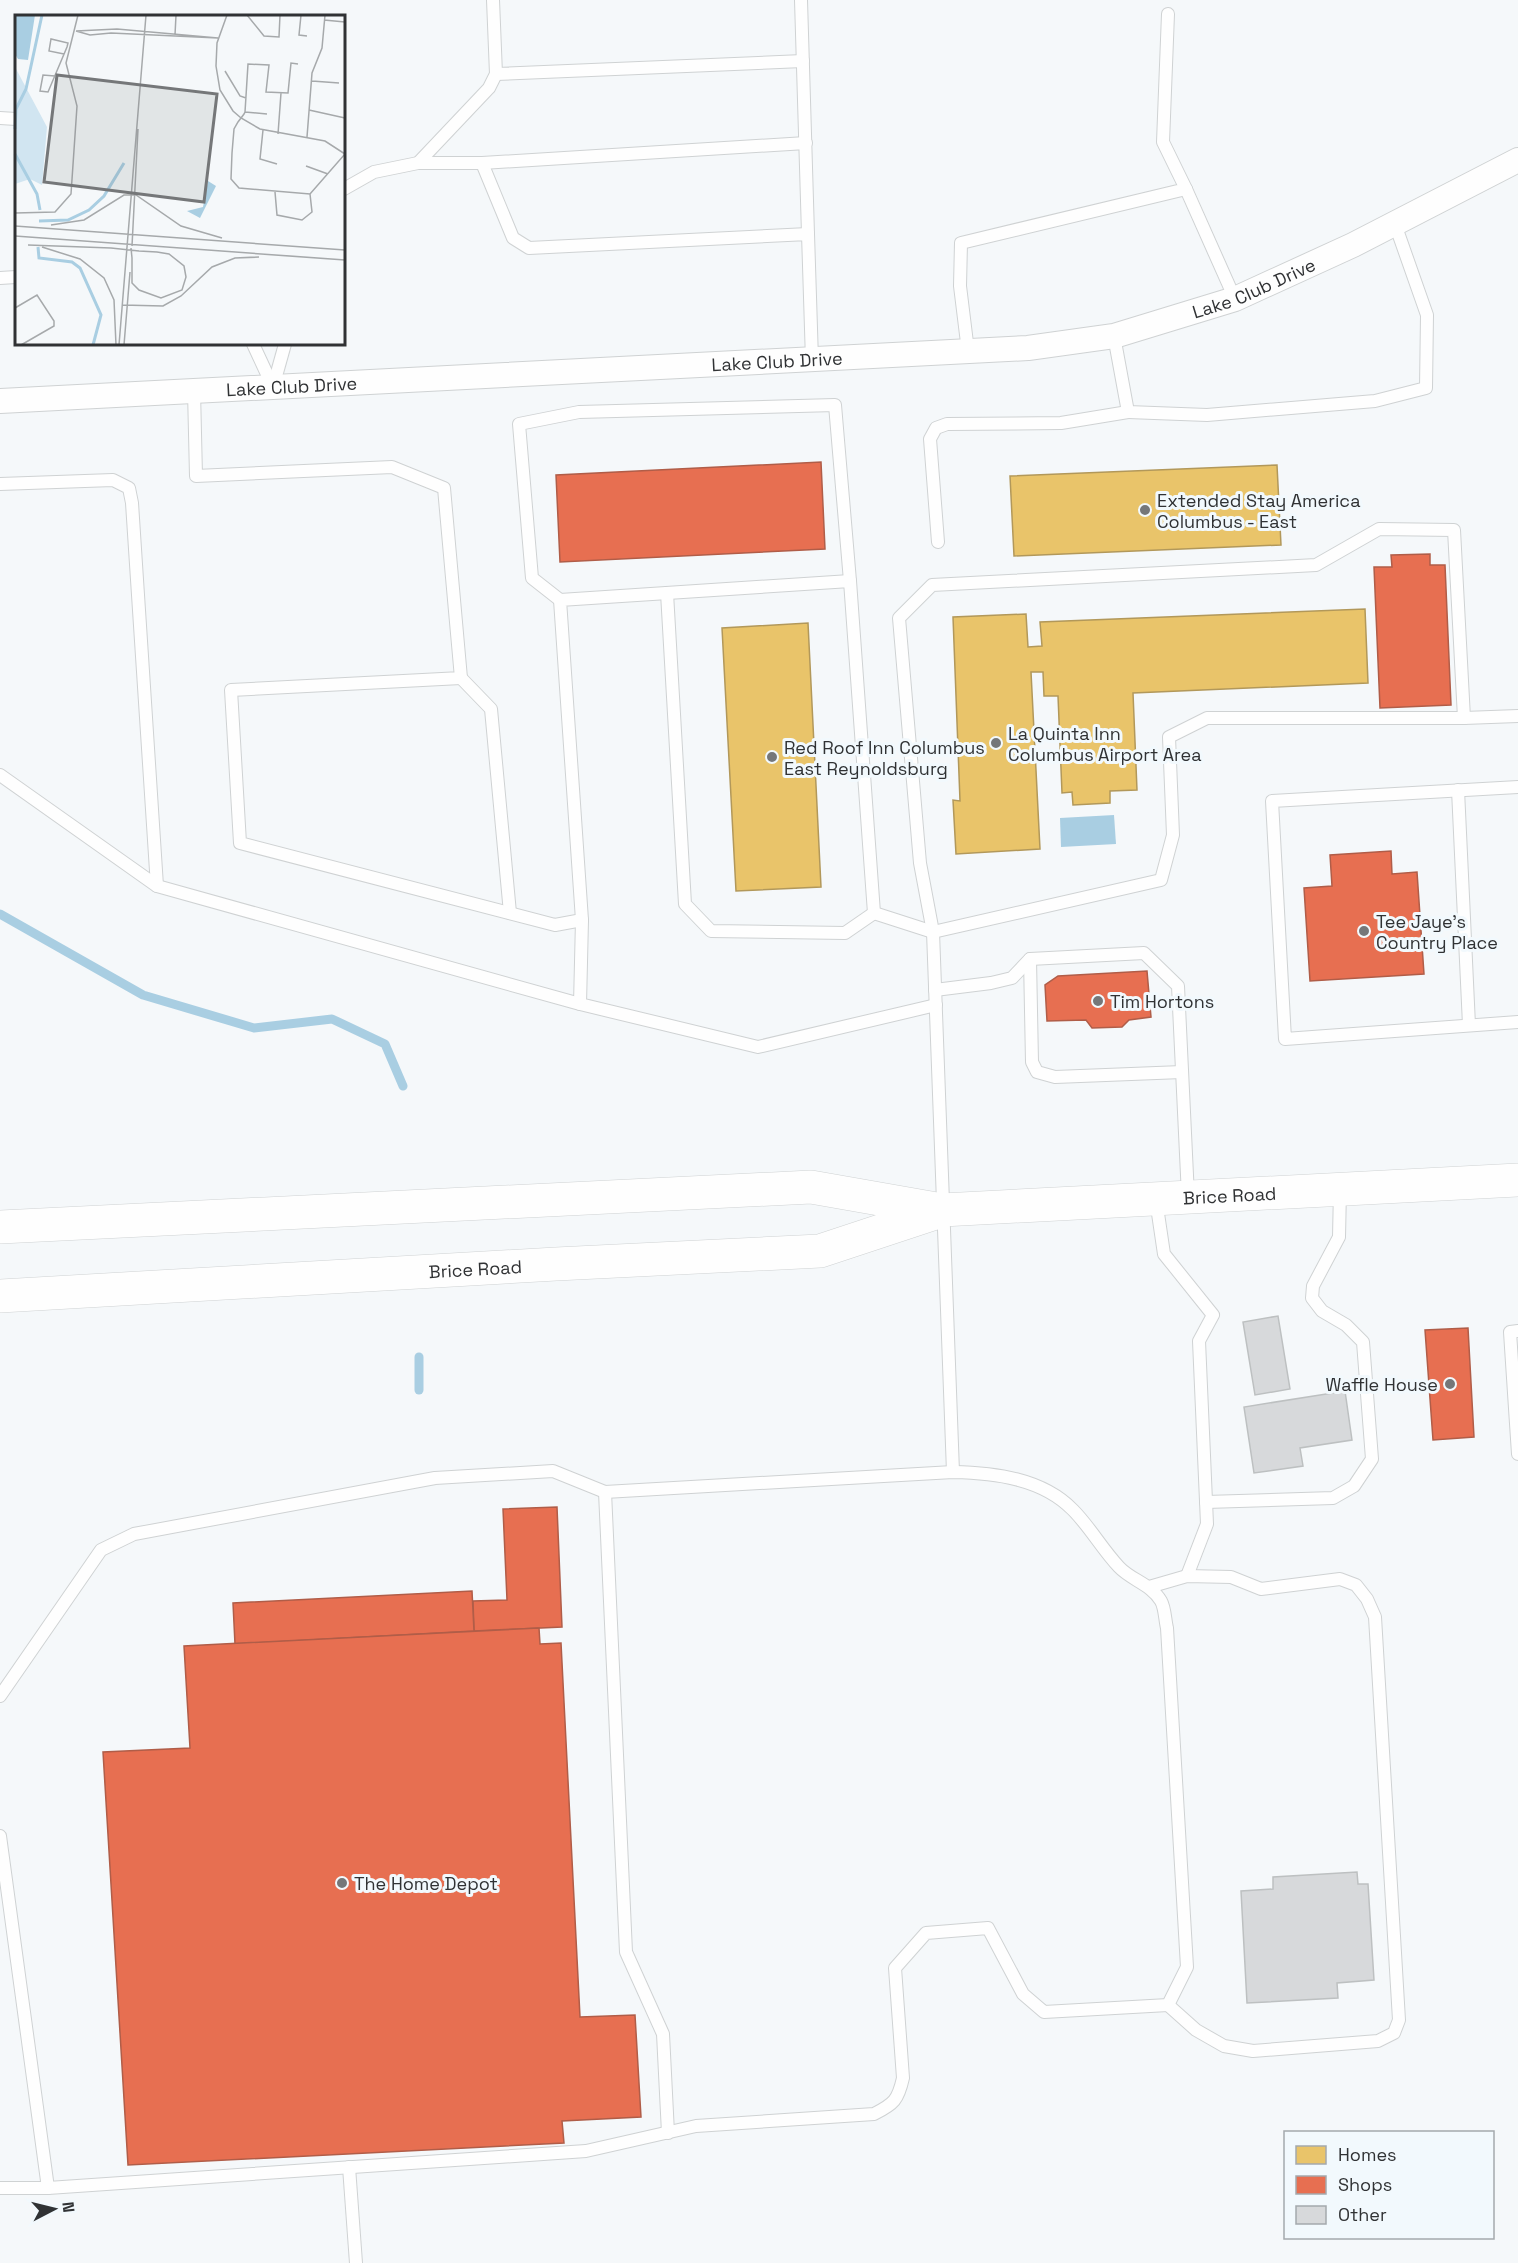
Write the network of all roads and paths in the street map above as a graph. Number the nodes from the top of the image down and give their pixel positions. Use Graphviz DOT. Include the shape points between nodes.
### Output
graph roads {
  1 [pos="493,0"];
  2 [pos="801,0"];
  3 [pos="1168,14"];
  4 [pos="803,61"];
  5 [pos="496,74"];
  6 [pos="0,118"];
  7 [pos="15,119"];
  8 [pos="806,143"];
  9 [pos="1518,160"];
  10 [pos="482,163"];
  11 [pos="418,164"];
  12 [pos="345,188"];
  13 [pos="1186,189"];
  14 [pos="1395,224"];
  15 [pos="808,234"];
  16 [pos="15,277"];
  17 [pos="0,278"];
  18 [pos="1235,299"];
  19 [pos="1114,336"];
  20 [pos="253,345"];
  21 [pos="285,345"];
  22 [pos="968,351"];
  23 [pos="812,360"];
  24 [pos="273,387"];
  25 [pos="194,391"];
  26 [pos="0,401"];
  27 [pos="1128,412"];
  28 [pos="0,484"];
  29 [pos="938,542"];
  30 [pos="850,581"];
  31 [pos="667,593"];
  32 [pos="560,600"];
  33 [pos="461,678"];
  34 [pos="1518,716"];
  35 [pos="1464,718"];
  36 [pos="0,775"];
  37 [pos="1518,787"];
  38 [pos="1458,790"];
  39 [pos="157,886"];
  40 [pos="510,913"];
  41 [pos="874,913"];
  42 [pos="582,920"];
  43 [pos="933,932"];
  44 [pos="1030,959"];
  45 [pos="935,990"];
  46 [pos="580,1004"];
  47 [pos="936,1005"];
  48 [pos="1518,1022"];
  49 [pos="1469,1025"];
  50 [pos="1182,1072"];
  51 [pos="1518,1180"];
  52 [pos="1340,1190"];
  53 [pos="1188,1198"];
  54 [pos="1156,1199"];
  55 [pos="942,1210"];
  56 [pos="0,1227"];
  57 [pos="0,1296"];
  58 [pos="1518,1331"];
  59 [pos="1518,1454"];
  60 [pos="953,1472"];
  61 [pos="605,1492"];
  62 [pos="1206,1502"];
  63 [pos="1187,1576"];
  64 [pos="1149,1587"];
  65 [pos="0,1696"];
  66 [pos="0,1836"];
  67 [pos="1168,2005"];
  68 [pos="668,2133"];
  69 [pos="349,2167"];
  70 [pos="0,2188"];
  71 [pos="48,2188"];
  72 [pos="356,2263"];
  1 -- 5 [label="lane"];
  2 -- 4 [label="lane"];
  3 -- 13 [label="lane" via="1163,142"];
  4 -- 5 [label="lane"];
  4 -- 8 [label="lane"];
  5 -- 11 [label="lane" via="489,88"];
  6 -- 7 [label="lane"];
  8 -- 10 [label="lane"];
  8 -- 15 [label="lane"];
  9 -- 14 [label="street, Lake Club Drive"];
  10 -- 11 [label="lane"];
  10 -- 15 [label="lane" via="513,238 530,248"];
  11 -- 12 [label="lane" via="374,172"];
  13 -- 18 [label="lane"];
  13 -- 22 [label="lane" via="961,243 960,286"];
  14 -- 18 [label="street, Lake Club Drive"];
  14 -- 27 [label="lane" via="1427,315 1426,388 1375,401 1207,416"];
  15 -- 23 [label="lane"];
  16 -- 17 [label="lane"];
  18 -- 19 [label="street, Lake Club Drive"];
  19 -- 22 [label="street, Lake Club Drive" via="1028,348"];
  19 -- 27 [label="lane"];
  20 -- 24 [label="lane"];
  21 -- 24 [label="lane"];
  22 -- 23 [label="street, Lake Club Drive"];
  23 -- 24 [label="street, Lake Club Drive"];
  24 -- 25 [label="street, Lake Club Drive"];
  25 -- 26 [label="street, Lake Club Drive"];
  25 -- 33 [label="lane" via="196,476 392,467 444,488"];
  27 -- 29 [label="lane" via="1061,423 947,424 936,428 930,439"];
  28 -- 39 [label="lane" via="113,480 129,488"];
  30 -- 31 [label="lane"];
  30 -- 32 [label="lane" via="835,405 579,412 519,424 532,578"];
  30 -- 41 [label="lane"];
  31 -- 32 [label="lane"];
  31 -- 41 [label="lane" via="685,904 711,931 845,933"];
  32 -- 42 [label="lane"];
  33 -- 40 [label="lane" via="491,708"];
  33 -- 40 [label="lane" via="231,690 240,843"];
  34 -- 35 [label="lane"];
  35 -- 43 [label="lane" via="1207,718 1169,737 1173,835 1161,880"];
  35 -- 43 [label="lane" via="1454,530 1379,529 1316,565 932,585 899,618 920,863"];
  36 -- 39 [label="lane"];
  37 -- 38 [label="lane"];
  38 -- 49 [label="lane"];
  38 -- 49 [label="lane" via="1272,801 1285,1039"];
  39 -- 46 [label="lane"];
  40 -- 42 [label="lane" via="555,925"];
  41 -- 43 [label="lane"];
  42 -- 46 [label="lane"];
  43 -- 45 [label="lane"];
  44 -- 45 [label="lane" via="1012,978"];
  44 -- 50 [label="lane" via="1144,954 1178,987"];
  44 -- 50 [label="lane" via="1032,1062 1037,1072 1055,1077"];
  45 -- 47 [label="lane"];
  46 -- 47 [label="lane" via="758,1047"];
  47 -- 55 [label="lane"];
  48 -- 49 [label="lane"];
  50 -- 53 [label="lane"];
  51 -- 52 [label="main road, Brice Road"];
  52 -- 53 [label="main road, Brice Road"];
  52 -- 62 [label="lane" via="1339,1237 1313,1286 1312,1298 1322,1311 1346,1325 1363,1342 1372,1459 1354,1486 1333,1498"];
  53 -- 54 [label="main road, Brice Road"];
  54 -- 55 [label="main road, Brice Road"];
  54 -- 62 [label="lane" via="1164,1254 1213,1316 1199,1341"];
  55 -- 56 [label="main road, Brice Road" via="811,1187"];
  55 -- 57 [label="main road, Brice Road" via="820,1251"];
  55 -- 60 [label="lane"];
  58 -- 59 [label="lane" via="1510,1332"];
  60 -- 61 [label="lane"];
  60 -- 64 [label="lane" via="992,1473 1046,1491 1071,1508 1120,1569"];
  61 -- 65 [label="lane" via="553,1471 435,1478 134,1534 101,1550"];
  61 -- 68 [label="lane" via="626,1952 663,2034"];
  62 -- 63 [label="lane" via="1207,1524"];
  63 -- 64 [label="lane"];
  63 -- 67 [label="lane" via="1231,1577 1261,1589 1340,1579 1356,1585 1367,1599 1375,1617 1399,2020 1394,2033 1378,2041 1253,2051 1224,2046 1196,2030"];
  64 -- 67 [label="lane" via="1162,1602 1167,1628 1187,1967"];
  66 -- 71 [label="lane"];
  67 -- 68 [label="lane" via="1044,2012 1023,1994 988,1928 926,1932 895,1968 903,2078 891,2106 874,2114 696,2126"];
  68 -- 69 [label="lane" via="586,2151"];
  69 -- 71 [label="lane"];
  69 -- 72 [label="lane"];
  70 -- 71 [label="lane"];
}
